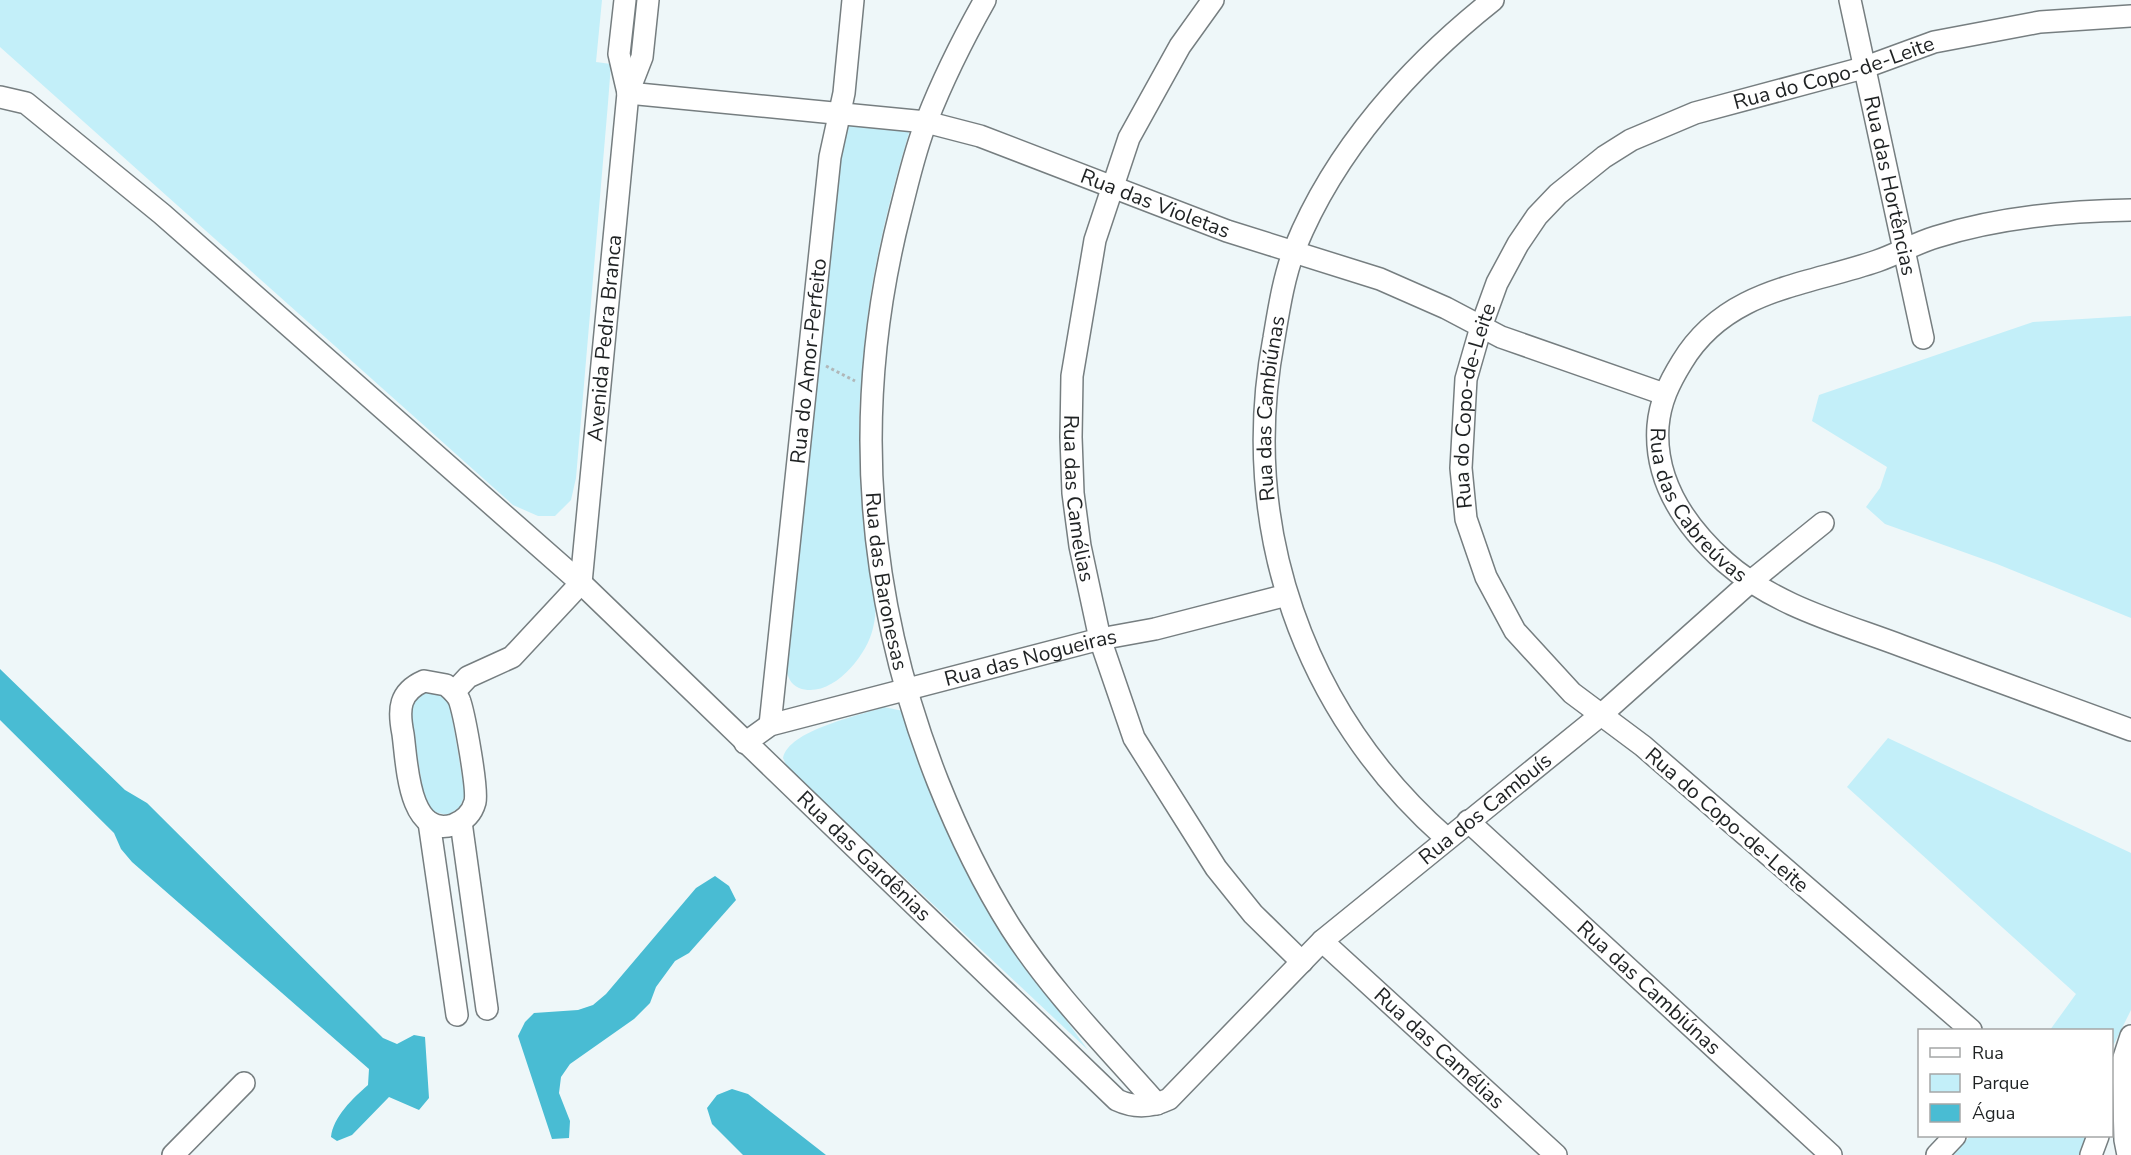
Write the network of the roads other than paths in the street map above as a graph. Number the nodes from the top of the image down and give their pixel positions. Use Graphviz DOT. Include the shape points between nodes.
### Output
graph roads {
  1 [pos="625,0"];
  2 [pos="648,0"];
  3 [pos="853,0"];
  4 [pos="985,0"];
  5 [pos="1213,0"];
  6 [pos="1493,0"];
  7 [pos="1850,0"];
  8 [pos="2131,16"];
  9 [pos="1863,68"];
  10 [pos="627,93"];
  11 [pos="0,97"];
  12 [pos="841,112"];
  13 [pos="926,122"];
  14 [pos="1111,187"];
  15 [pos="2131,210"];
  16 [pos="1294,250"];
  17 [pos="1903,250"];
  18 [pos="1481,327"];
  19 [pos="1923,338"];
  20 [pos="1664,394"];
  21 [pos="1823,523"];
  22 [pos="1750,582"];
  23 [pos="581,583"];
  24 [pos="1287,595"];
  25 [pos="1100,639"];
  26 [pos="905,688"];
  27 [pos="454,692"];
  28 [pos="1602,714"];
  29 [pos="770,724"];
  30 [pos="2131,730"];
  31 [pos="745,743"];
  32 [pos="1468,820"];
  33 [pos="429,822"];
  34 [pos="461,822"];
  35 [pos="1446,838"];
  36 [pos="1322,941"];
  37 [pos="1302,962"];
  38 [pos="487,1009"];
  39 [pos="457,1015"];
  40 [pos="1970,1029"];
  41 [pos="2131,1036"];
  42 [pos="2123,1062"];
  43 [pos="244,1083"];
  44 [pos="2113,1092"];
  45 [pos="1157,1104"];
  46 [pos="1954,1137"];
  47 [pos="2098,1137"];
  48 [pos="173,1155"];
  49 [pos="1556,1155"];
  50 [pos="1831,1155"];
  51 [pos="1937,1155"];
  52 [pos="2091,1155"];
  53 [pos="2128,1155"];
  1 -- 10 [label="street, Avenida Pedra Branca" via="619,54"];
  2 -- 10 [label="street, Avenida Pedra Branca" via="642,57"];
  3 -- 12 [label="street, Rua do Amor-Perfeito"];
  4 -- 13 [label="street, Rua das Baronesas"];
  5 -- 14 [label="street, Rua das Camélias" via="1155,89 1129,138"];
  6 -- 16 [label="street, Rua das Cambiúnas" via="1390,97 1332,177"];
  7 -- 9 [label="street, Rua das Hortências"];
  8 -- 9 [label="street, Rua do Copo-de-Leite" via="1995,29 1934,42"];
  9 -- 17 [label="street, Rua das Hortências"];
  9 -- 18 [label="street, Rua do Copo-de-Leite" via="1695,113 1631,140 1604,157 1537,216 1497,283"];
  10 -- 12 [label="street, Rua das Violetas"];
  10 -- 23 [label="street, Avenida Pedra Branca"];
  11 -- 23 [label="street, Rua das Gardênias" via="26,103 162,214"];
  12 -- 13 [label="street, Rua das Violetas"];
  12 -- 29 [label="street, Rua do Amor-Perfeito" via="830,157"];
  13 -- 14 [label="street, Rua das Violetas" via="980,136"];
  13 -- 26 [label="street, Rua das Baronesas" via="891,248 872,390 870,462 877,550 890,631"];
  14 -- 16 [label="street, Rua das Violetas" via="1227,231"];
  14 -- 25 [label="street, Rua das Camélias" via="1085,287 1072,376 1074,492 1080,546"];
  15 -- 17 [label="street, Rua das Cabreúvas" via="2084,210 1984,223"];
  16 -- 18 [label="street, Rua das Violetas" via="1380,279"];
  16 -- 24 [label="street, Rua das Cambiúnas" via="1269,363 1264,422 1270,518"];
  17 -- 19 [label="street, Rua das Hortências"];
  17 -- 20 [label="street, Rua das Cabreúvas" via="1759,296 1734,308 1702,334"];
  18 -- 20 [label="street, Rua das Violetas" via="1538,352"];
  18 -- 28 [label="street, Rua do Copo-de-Leite" via="1466,379 1462,426 1461,468 1467,519 1486,577 1515,631 1572,693"];
  20 -- 22 [label="street, Rua das Cabreúvas" via="1658,437 1660,461 1673,498 1705,543"];
  21 -- 22 [label="street, Rua dos Cambuís"];
  22 -- 28 [label="street, Rua dos Cambuís"];
  22 -- 30 [label="street, Rua das Cabreúvas" via="1804,609"];
  23 -- 27 [label="street" via="512,657 468,677"];
  23 -- 31 [label="street, Rua das Gardênias"];
  24 -- 25 [label="street, Rua das Nogueiras"];
  24 -- 35 [label="street, Rua das Cambiúnas" via="1315,666 1342,717 1383,774 1415,811"];
  25 -- 26 [label="street, Rua das Nogueiras"];
  25 -- 37 [label="street, Rua das Camélias" via="1134,738 1186,822 1253,914"];
  26 -- 29 [label="street, Rua das Nogueiras"];
  26 -- 45 [label="street, Rua das Baronesas" via="951,813 1009,925 1040,970"];
  27 -- 33 [label="street" via="446,685 424,681 414,685 401,702 399,713 415,806"];
  27 -- 34 [label="street" via="460,701 476,794 474,805"];
  28 -- 32 [label="street, Rua dos Cambuís"];
  28 -- 40 [label="street, Rua do Copo-de-Leite"];
  29 -- 31 [label="street, Rua das Nogueiras"];
  31 -- 45 [label="street, Rua das Gardênias" via="1117,1100 1128,1106"];
  32 -- 35 [label="street, Rua dos Cambuís"];
  32 -- 50 [label="street, Rua das Cambiúnas"];
  33 -- 34 [label="street" via="440,826"];
  33 -- 39 [label="street"];
  34 -- 38 [label="street"];
  35 -- 36 [label="street, Rua dos Cambuís"];
  36 -- 37 [label="street, Rua dos Cambuís"];
  36 -- 49 [label="street, Rua das Camélias"];
  37 -- 45 [label="street, Rua dos Cambuís" via="1175,1093"];
  41 -- 42 [label="street"];
  42 -- 44 [label="street"];
  42 -- 53 [label="street"];
  43 -- 48 [label="street"];
  46 -- 51 [label="street"];
  47 -- 52 [label="street"];
}
